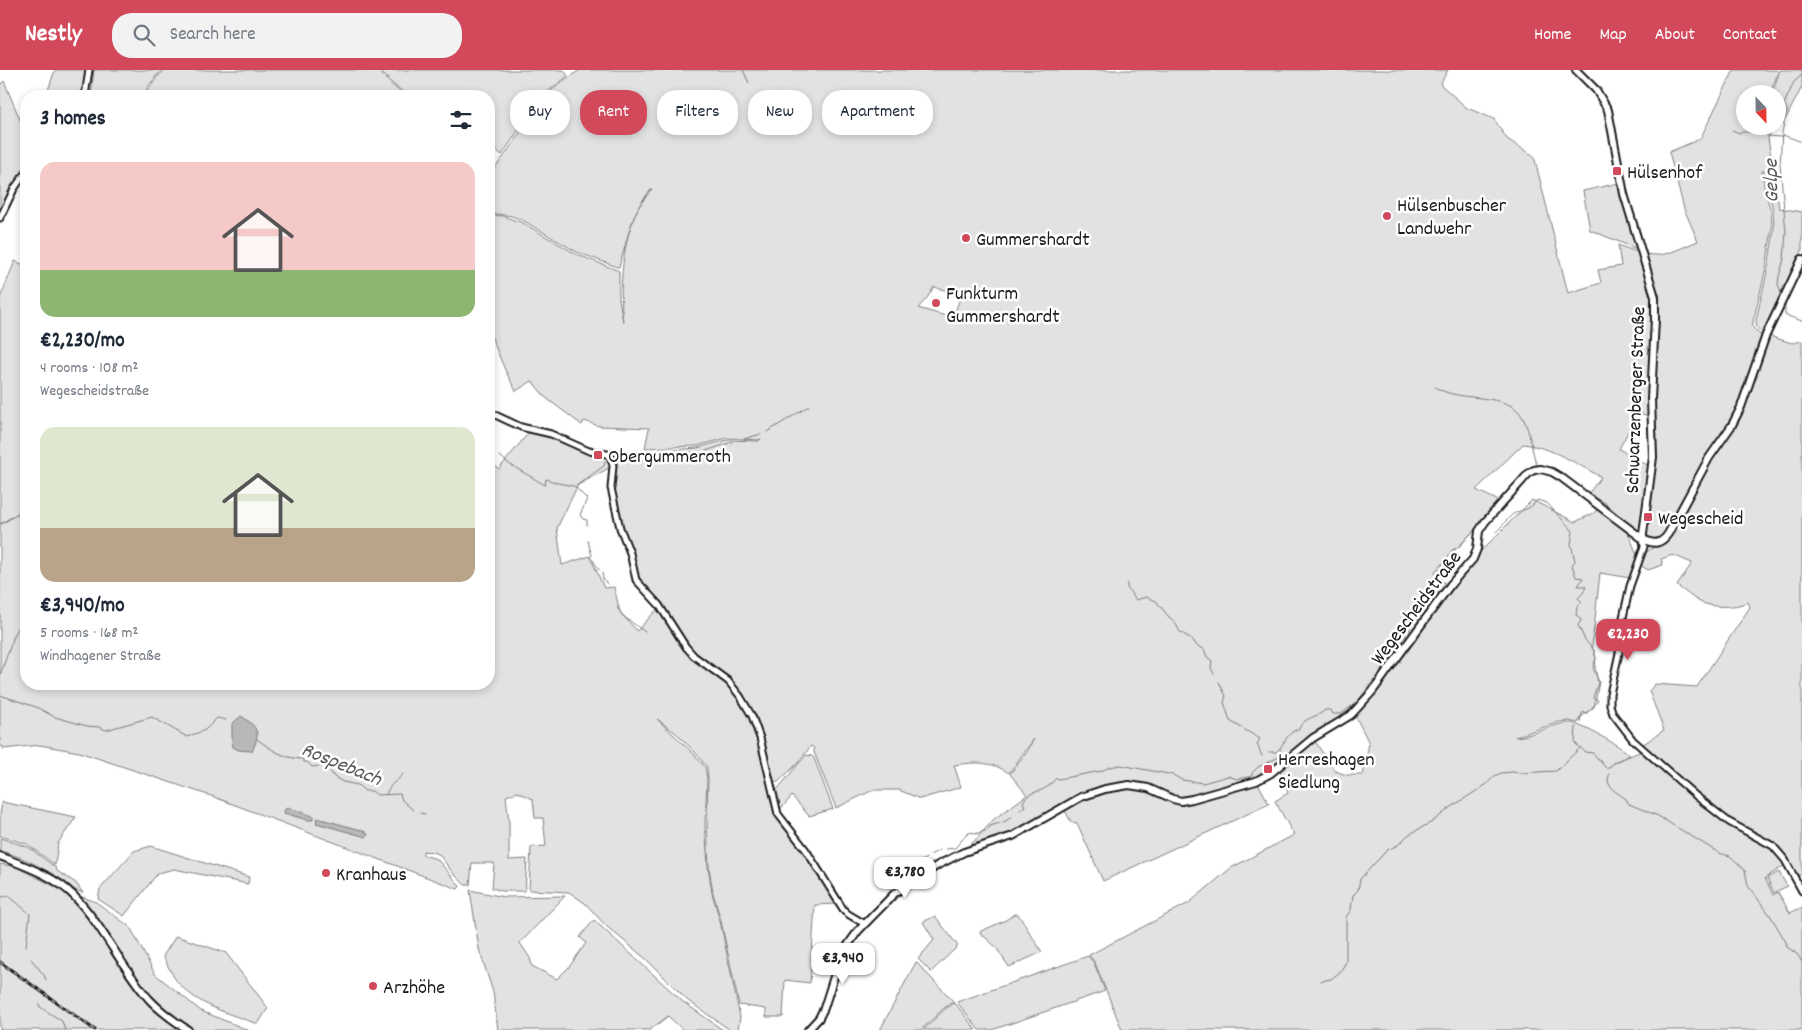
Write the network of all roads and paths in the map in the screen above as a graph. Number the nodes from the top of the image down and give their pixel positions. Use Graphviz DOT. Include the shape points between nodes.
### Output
graph roads {
  1 [pos="89,70"];
  2 [pos="1576,70"];
  3 [pos="86,90"];
  4 [pos="20,180"];
  5 [pos="0,218"];
  6 [pos="1802,259"];
  7 [pos="495,415"];
  8 [pos="1643,539"];
  9 [pos="0,856"];
  10 [pos="1802,891"];
  11 [pos="864,924"];
  12 [pos="188,1030"];
  13 [pos="808,1030"];
  1 -- 3 [label="street"];
  2 -- 8 [label="main road, Schwarzenberger Straße" via="1596,90 1608,110 1624,194 1655,298 1651,399 1653,457"];
  4 -- 5 [label="street"];
  6 -- 8 [label="main road" via="1766,335 1750,386 1732,424 1664,539 1657,544"];
  7 -- 11 [label="street" via="521,427 550,434 611,457 614,466 611,488 636,580 659,605 694,656 728,681 740,696 759,733 778,814 810,856 843,909"];
  8 -- 10 [label="street" via="1644,547 1622,622 1620,653 1610,694 1613,714 1644,750 1696,796 1729,822 1773,846 1785,860"];
  8 -- 11 [label="main road, Wegescheidstraße" via="1562,478 1541,469 1534,470 1484,522 1473,559 1372,692 1351,715 1313,738 1271,773 1256,781 1192,799 1173,799 1148,788 1129,785 1081,797 1013,836 964,852 938,865 896,892"];
  9 -- 12 [label="main road" via="47,876 73,895 102,929 132,978 168,1017"];
  11 -- 13 [label="main road, Wegescheidstraße" via="843,954 824,1008"];
}
